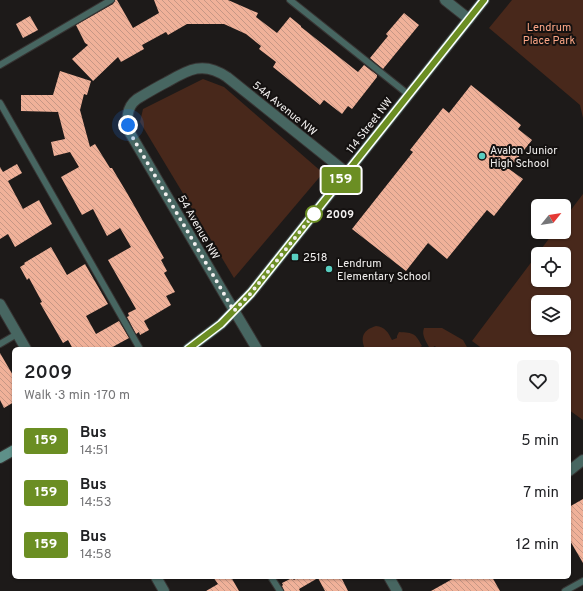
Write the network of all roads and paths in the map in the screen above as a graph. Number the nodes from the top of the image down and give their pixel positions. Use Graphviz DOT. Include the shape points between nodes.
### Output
graph roads {
  1 [pos="110,0"];
  2 [pos="290,0"];
  3 [pos="445,0"];
  4 [pos="484,0"];
  5 [pos="469,19"];
  6 [pos="0,65"];
  7 [pos="205,68"];
  8 [pos="409,95"];
  9 [pos="0,103"];
  10 [pos="347,173"];
  11 [pos="0,304"];
  12 [pos="234,311"];
  13 [pos="17,334"];
  14 [pos="0,344"];
  15 [pos="25,347"];
  16 [pos="139,347"];
  17 [pos="191,347"];
  18 [pos="256,347"];
  19 [pos="12,451"];
  20 [pos="0,458"];
  21 [pos="583,460"];
  22 [pos="571,469"];
  23 [pos="157,579"];
  24 [pos="273,579"];
  25 [pos="390,579"];
  26 [pos="583,581"];
  27 [pos="164,591"];
  28 [pos="280,591"];
  29 [pos="397,591"];
  30 [pos="565,591"];
  1 -- 6 [label="lane"];
  2 -- 8 [label="lane"];
  3 -- 5 [label="street"];
  4 -- 5 [label="street, 114 Street NW"];
  5 -- 8 [label="street, 114 Street NW"];
  7 -- 10 [label="street, 54A Avenue NW" via="227,77"];
  7 -- 12 [label="street, 54 Avenue NW" via="184,72 137,99 129,108 128,125 130,133"];
  8 -- 10 [label="street, 114 Street NW"];
  9 -- 16 [label="lane"];
  10 -- 12 [label="street, 114 Street NW"];
  11 -- 13 [label="street"];
  12 -- 17 [label="street, 114 Street NW"];
  12 -- 18 [label="street, 54 Avenue NW"];
  13 -- 14 [label="lane"];
  13 -- 15 [label="street"];
  19 -- 20 [label="street"];
  21 -- 22 [label="street"];
  23 -- 27 [label="street"];
  24 -- 28 [label="lane"];
  25 -- 29 [label="street"];
  26 -- 30 [label="lane"];
}
